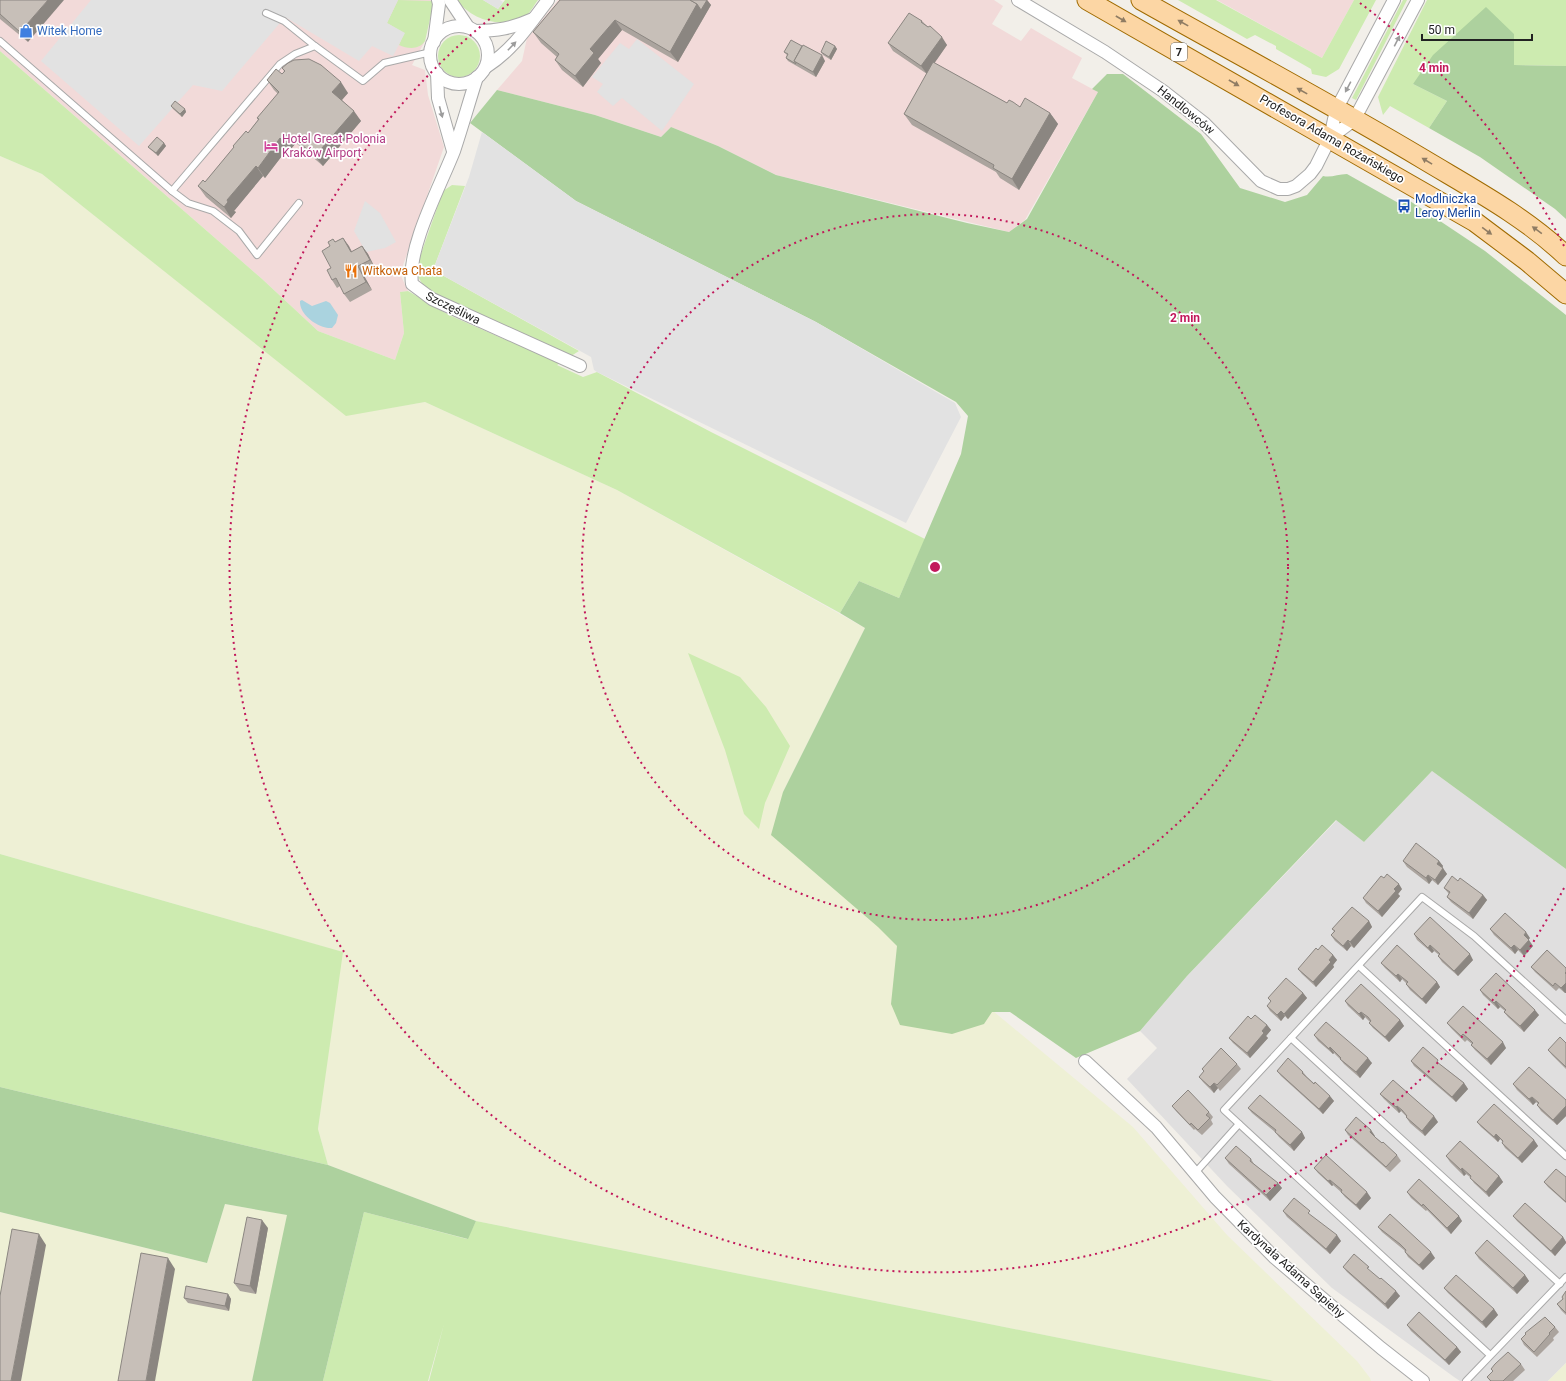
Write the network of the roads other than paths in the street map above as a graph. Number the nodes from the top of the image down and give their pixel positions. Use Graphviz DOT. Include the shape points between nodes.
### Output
graph roads {
  1 [pos="438,0"];
  2 [pos="450,0"];
  3 [pos="548,0"];
  4 [pos="1018,0"];
  5 [pos="1087,0"];
  6 [pos="1141,0"];
  7 [pos="1394,0"];
  8 [pos="1418,0"];
  9 [pos="266,13"];
  10 [pos="533,19"];
  11 [pos="472,29"];
  12 [pos="0,41"];
  13 [pos="315,46"];
  14 [pos="432,47"];
  15 [pos="486,67"];
  16 [pos="437,73"];
  17 [pos="477,78"];
  18 [pos="1336,110"];
  19 [pos="1354,120"];
  20 [pos="1330,138"];
  21 [pos="454,151"];
  22 [pos="172,191"];
  23 [pos="299,203"];
  24 [pos="1566,256"];
  25 [pos="1566,294"];
  26 [pos="580,366"];
  27 [pos="1359,966"];
  28 [pos="1566,1020"];
  29 [pos="1291,1038"];
  30 [pos="1085,1061"];
  31 [pos="1239,1124"];
  32 [pos="1566,1156"];
  33 [pos="1195,1173"];
  34 [pos="1566,1278"];
  35 [pos="1560,1284"];
  36 [pos="1490,1356"];
  37 [pos="1423,1381"];
  38 [pos="1466,1381"];
  1 -- 14 [label="street" via="440,4"];
  2 -- 11 [label="street"];
  3 -- 10 [label="street"];
  4 -- 20 [label="street, Handlowców" via="1105,52 1163,91 1204,123 1247,168 1272,187 1288,189 1303,181 1316,166"];
  5 -- 20 [label="main road, Profesora Adama Rożańskiego / 7, one-way"];
  18 -- 6 [label="main road, 7, one-way"];
  7 -- 18 [label="street, Handlowców, one-way"];
  19 -- 8 [label="street, one-way"];
  9 -- 13 [label="lane" via="284,21"];
  10 -- 11 [label="street" via="516,27 501,30"];
  15 -- 10 [label="street, one-way" via="502,57 524,34"];
  11 -- 14 [label="street" via="460,26 444,30"];
  11 -- 15 [label="street" via="487,46"];
  12 -- 22 [label="lane"];
  13 -- 14 [label="lane" via="363,81 384,63"];
  13 -- 22 [label="lane" via="295,54 280,64"];
  14 -- 16 [label="street" via="433,67"];
  15 -- 17 [label="street"];
  16 -- 17 [label="street" via="444,79 456,83 470,82"];
  16 -- 21 [label="street, one-way" via="438,98"];
  17 -- 21 [label="street, Szczęśliwa"];
  18 -- 19 [label="main road, 7"];
  18 -- 20 [label="street, Handlowców"];
  19 -- 20 [label="street, Handlowców"];
  24 -- 19 [label="main road, 7, one-way" via="1510,211"];
  20 -- 25 [label="main road, Profesora Adama Rożańskiego / 7, one-way" via="1475,222"];
  21 -- 26 [label="street, Szczęśliwa" via="414,252 410,271 412,284 432,299"];
  22 -- 23 [label="lane" via="188,203 213,211 239,231 257,255"];
  27 -- 28 [label="lane" via="1422,897 1474,936"];
  27 -- 29 [label="lane"];
  27 -- 32 [label="lane"];
  29 -- 31 [label="lane" via="1224,1110"];
  29 -- 35 [label="lane"];
  30 -- 33 [label="street, Kardynała Adama Sapiehy" via="1156,1127"];
  31 -- 33 [label="lane"];
  31 -- 36 [label="lane"];
  33 -- 37 [label="street, Kardynała Adama Sapiehy" via="1219,1202 1276,1258"];
  34 -- 35 [label="lane"];
  35 -- 36 [label="lane"];
  36 -- 38 [label="lane"];
}
